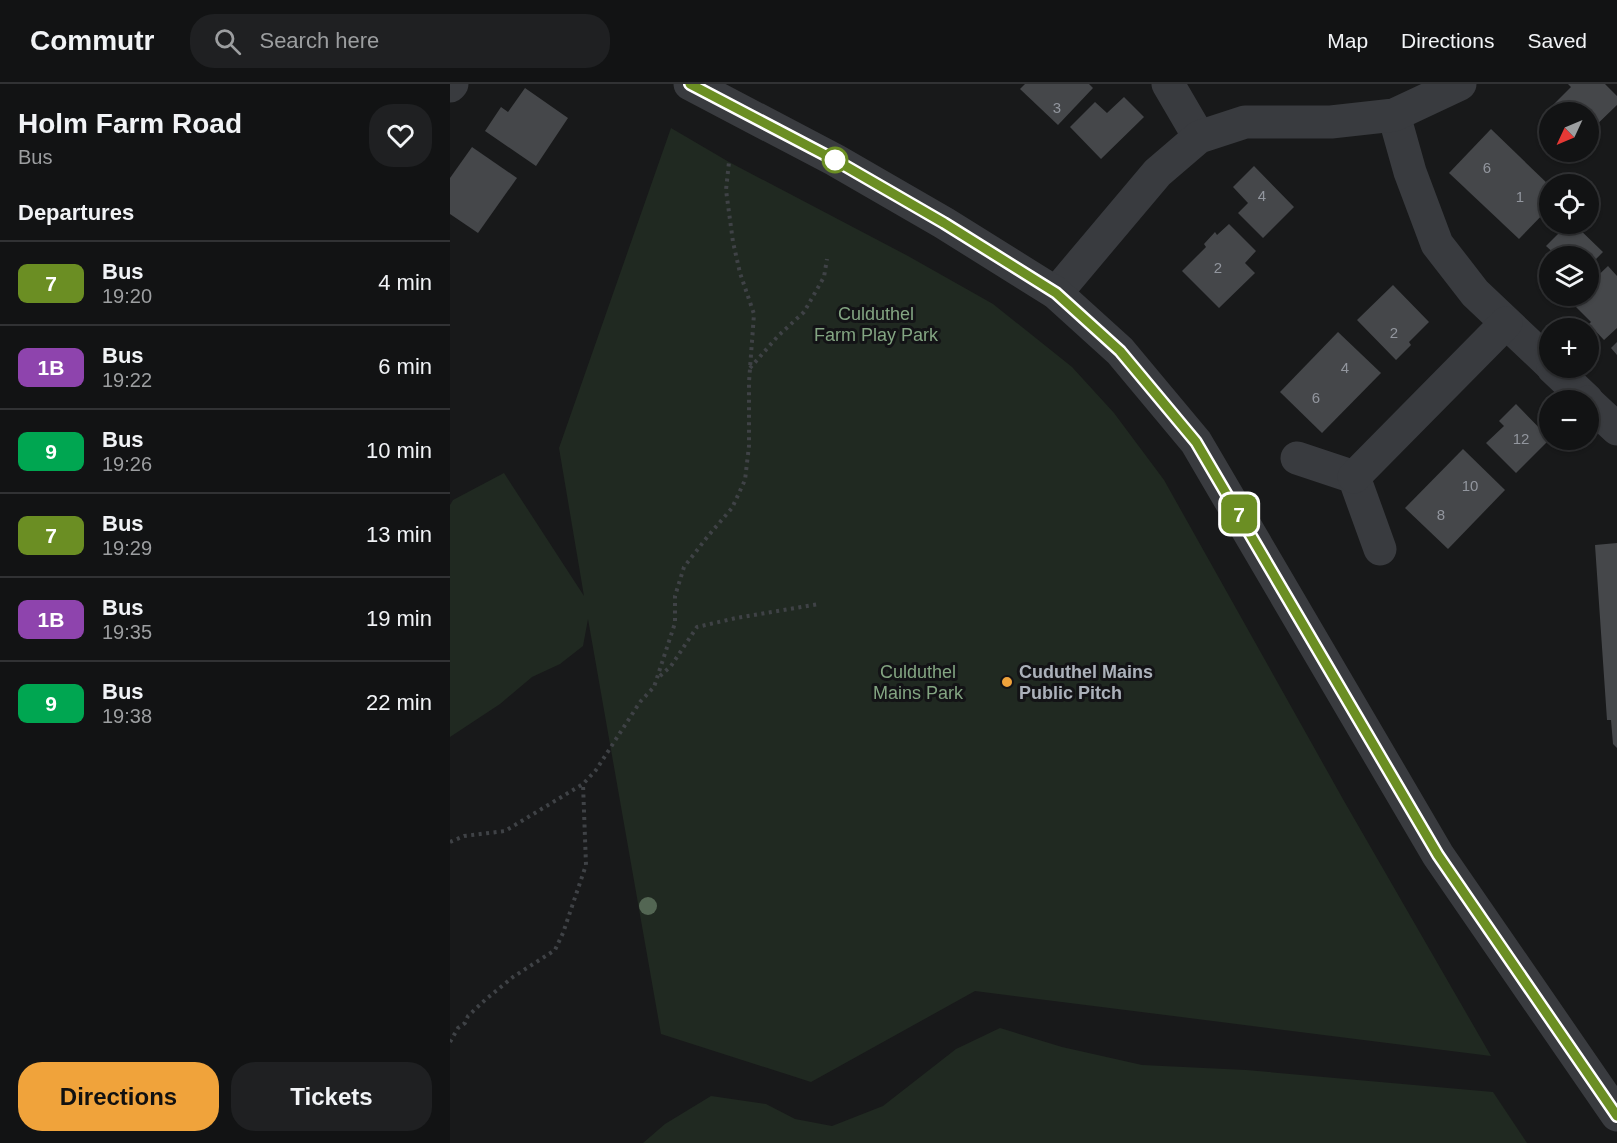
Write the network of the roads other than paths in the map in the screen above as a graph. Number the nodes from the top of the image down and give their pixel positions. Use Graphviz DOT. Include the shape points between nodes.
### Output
graph roads {
  1 [pos="690,84"];
  2 [pos="1168,84"];
  3 [pos="1460,84"];
  4 [pos="1394,115"];
  5 [pos="1199,137"];
  6 [pos="1056,293"];
  7 [pos="1506,323"];
  8 [pos="1539,354"];
  9 [pos="1564,378"];
  10 [pos="1576,390"];
  11 [pos="1599,412"];
  12 [pos="1617,429"];
  13 [pos="1297,459"];
  14 [pos="1354,477"];
  15 [pos="1380,549"];
  16 [pos="1617,1115"];
  1 -- 6 [label="street" via="835,160"];
  2 -- 5 [label="street"];
  3 -- 4 [label="street"];
  4 -- 5 [label="street" via="1330,122 1245,122"];
  4 -- 7 [label="street" via="1437,244 1475,293"];
  5 -- 6 [label="street" via="1157,173"];
  6 -- 16 [label="street" via="1120,351 1196,442 1438,855"];
  7 -- 8 [label="street"];
  7 -- 14 [label="street"];
  9 -- 10 [label="street"];
  11 -- 12 [label="street"];
  13 -- 14 [label="street"];
  14 -- 15 [label="street"];
}
